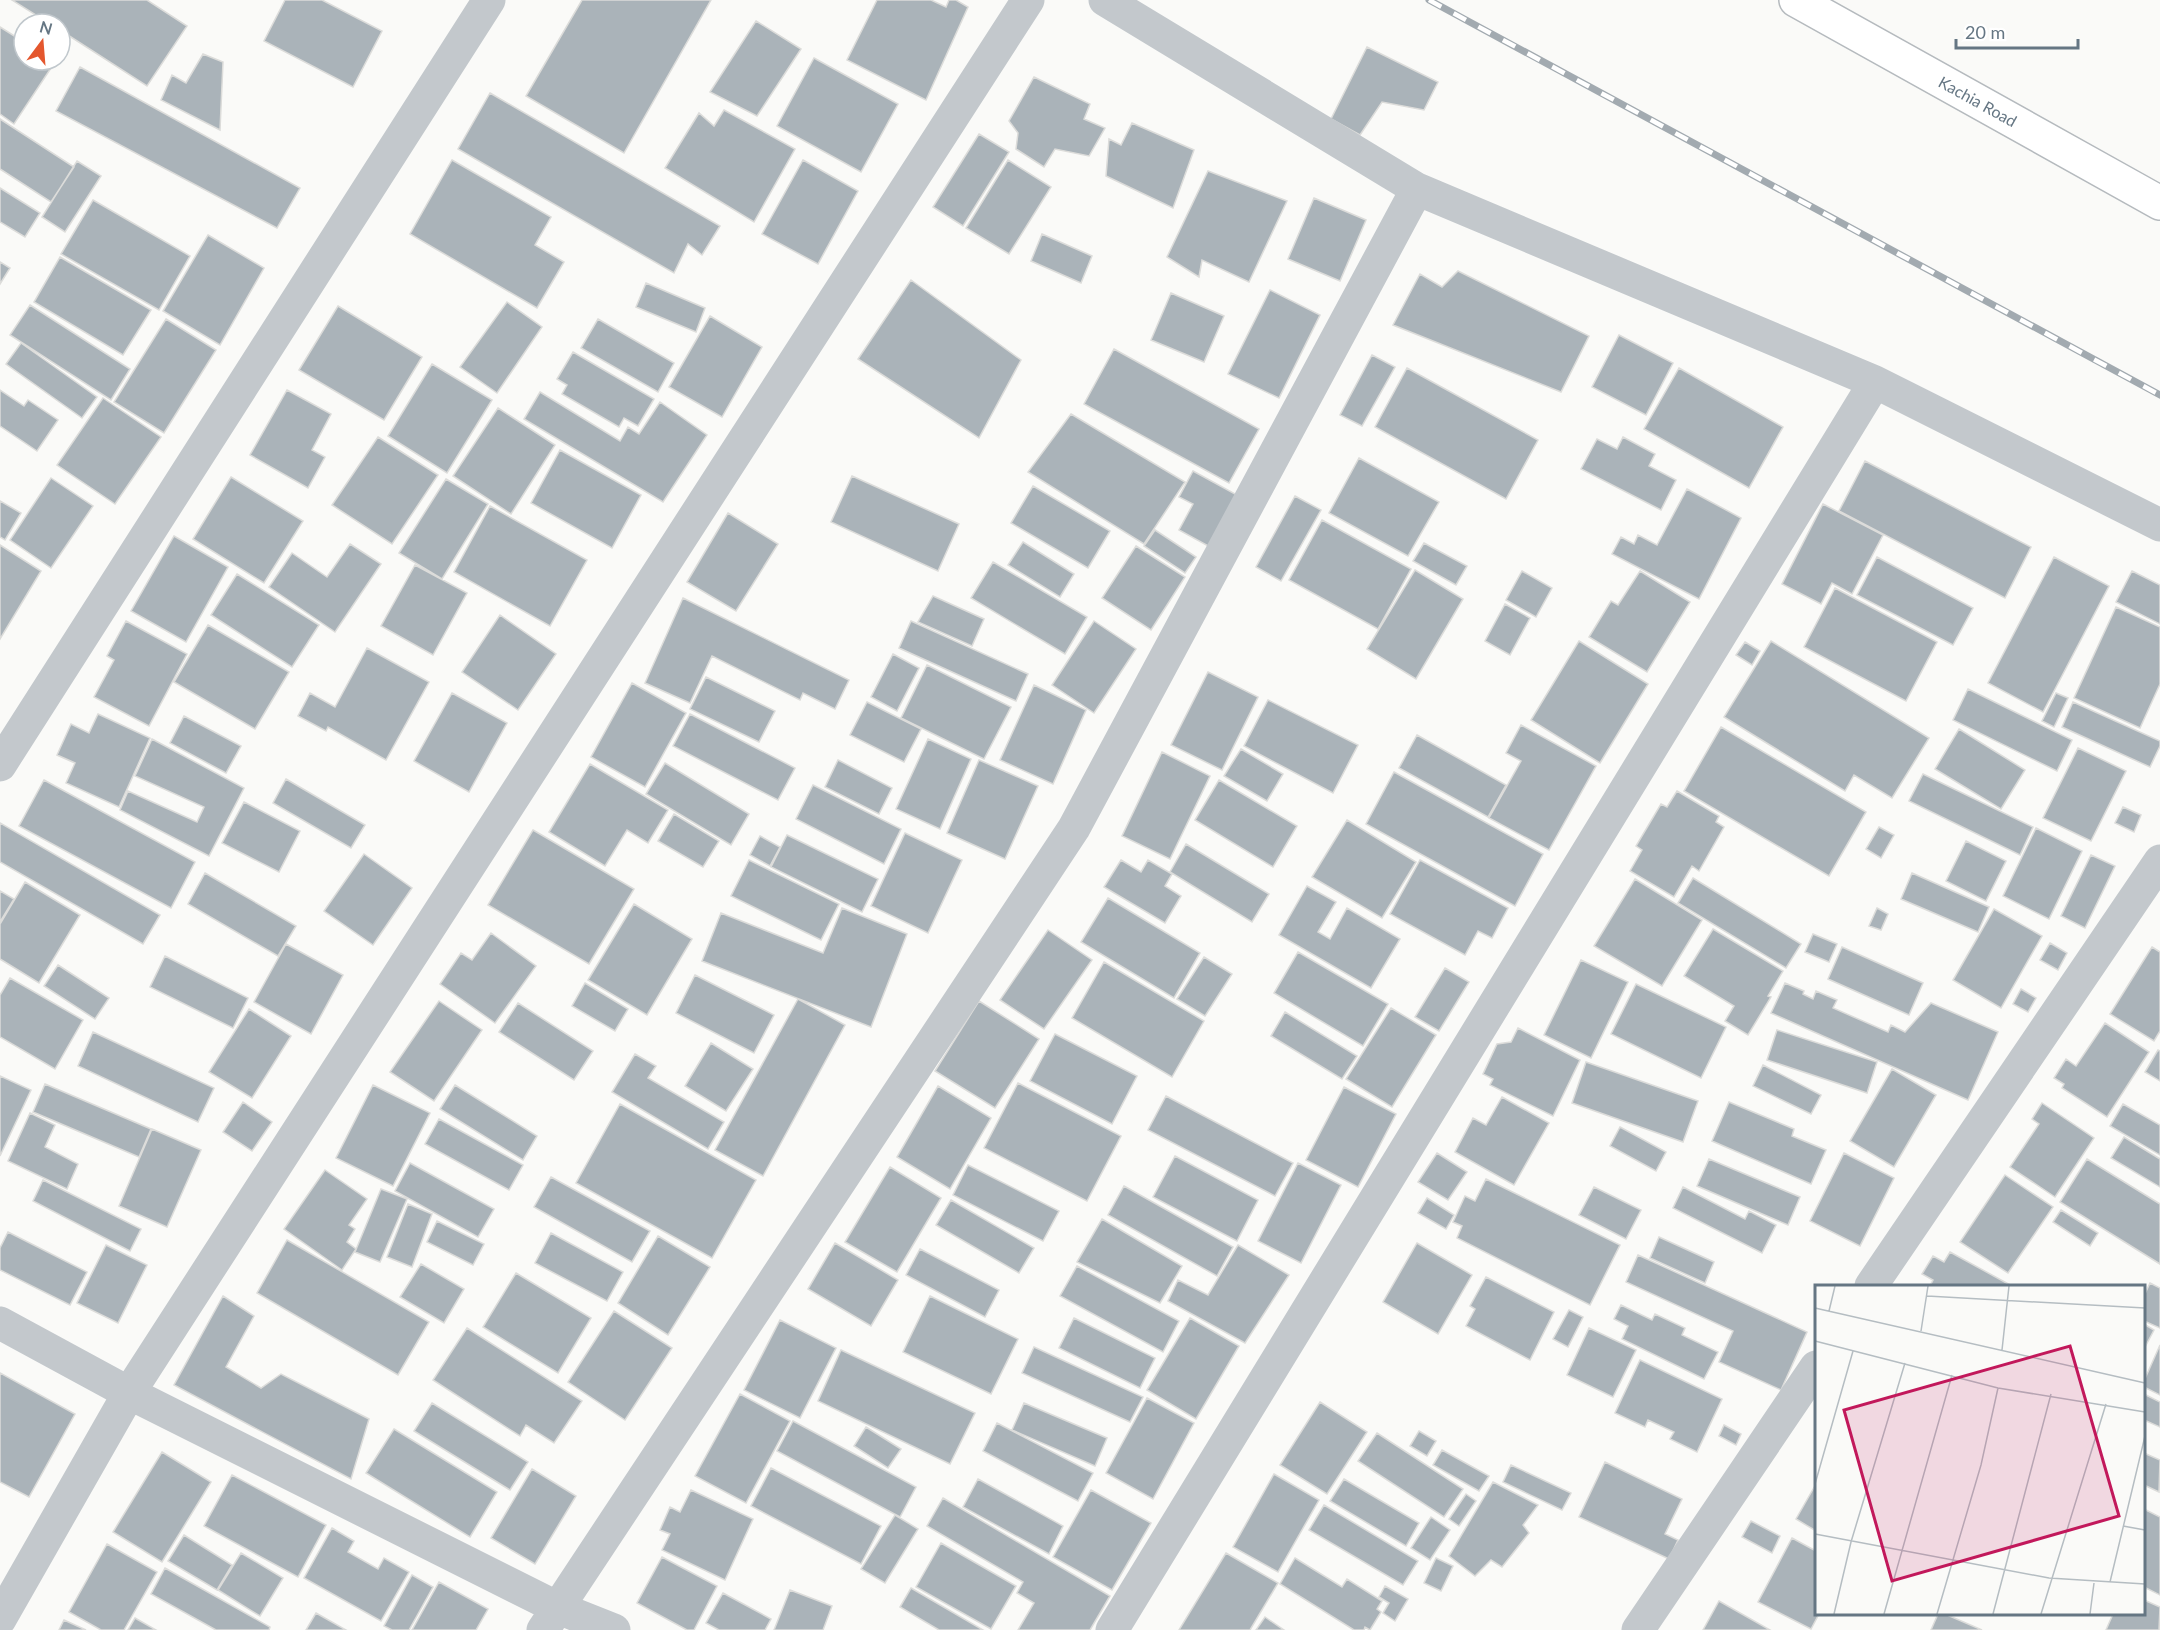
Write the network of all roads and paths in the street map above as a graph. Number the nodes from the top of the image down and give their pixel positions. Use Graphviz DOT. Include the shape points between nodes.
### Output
graph roads {
  1 [pos="489,0"];
  2 [pos="1028,0"];
  3 [pos="1105,0"];
  4 [pos="1796,0"];
  5 [pos="1416,189"];
  6 [pos="2160,203"];
  7 [pos="1875,382"];
  8 [pos="2160,525"];
  9 [pos="0,765"];
  10 [pos="2160,861"];
  11 [pos="1872,1285"];
  12 [pos="0,1323"];
  13 [pos="1815,1368"];
  14 [pos="129,1393"];
  15 [pos="550,1618"];
  16 [pos="0,1619"];
  17 [pos="615,1630"];
  18 [pos="1112,1630"];
  19 [pos="1638,1630"];
  1 -- 9 [label="street"];
  2 -- 14 [label="street"];
  3 -- 5 [label="street"];
  4 -- 6 [label="main road, Kachia Road"];
  5 -- 7 [label="street"];
  5 -- 15 [label="street" via="1074,828"];
  7 -- 8 [label="street"];
  7 -- 18 [label="street"];
  10 -- 11 [label="street"];
  12 -- 14 [label="street"];
  13 -- 19 [label="street"];
  14 -- 15 [label="street"];
  14 -- 16 [label="street"];
  15 -- 17 [label="street"];
}
